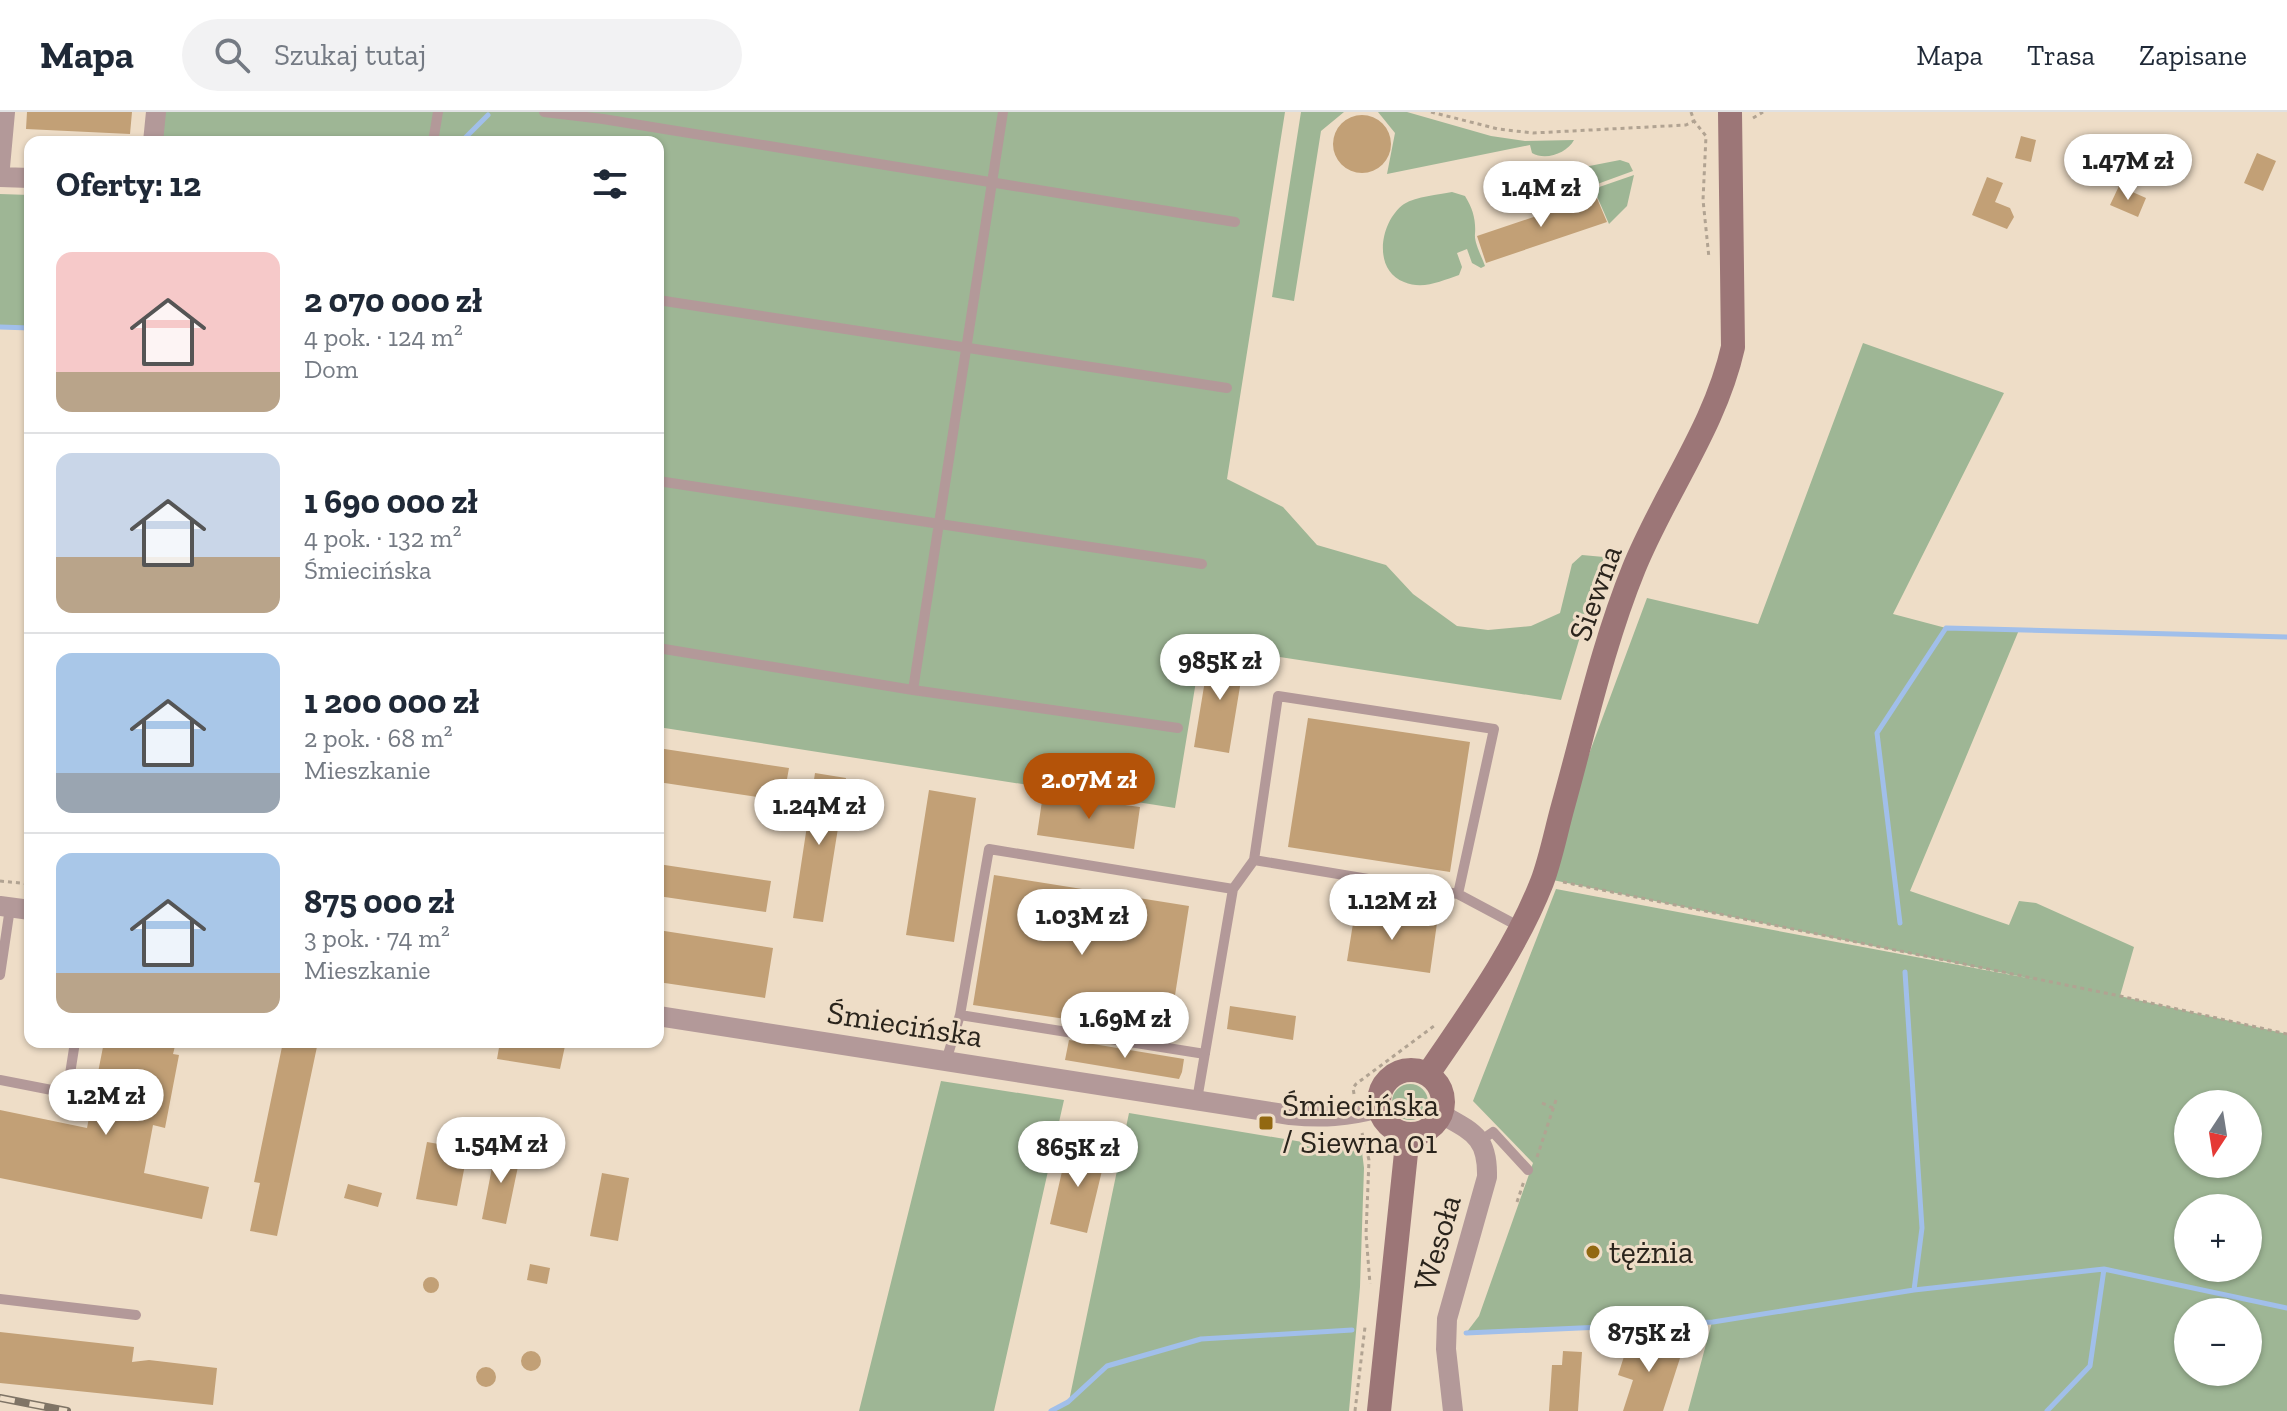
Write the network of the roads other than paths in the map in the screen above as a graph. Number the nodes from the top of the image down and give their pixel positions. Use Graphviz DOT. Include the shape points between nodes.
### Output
graph roads {
  1 [pos="5,112"];
  2 [pos="156,112"];
  3 [pos="438,112"];
  4 [pos="544,112"];
  5 [pos="1003,112"];
  6 [pos="1730,112"];
  7 [pos="154,136"];
  8 [pos="434,136"];
  9 [pos="0,167"];
  10 [pos="0,177"];
  11 [pos="24,178"];
  12 [pos="994,182"];
  13 [pos="1235,222"];
  14 [pos="664,301"];
  15 [pos="968,348"];
  16 [pos="1227,388"];
  17 [pos="664,482"];
  18 [pos="939,526"];
  19 [pos="1202,564"];
  20 [pos="664,649"];
  21 [pos="913,690"];
  22 [pos="1178,728"];
  23 [pos="1254,860"];
  24 [pos="1233,889"];
  25 [pos="1458,894"];
  26 [pos="13,908"];
  27 [pos="1522,928"];
  28 [pos="0,975"];
  29 [pos="960,1015"];
  30 [pos="664,1017"];
  31 [pos="74,1048"];
  32 [pos="1205,1054"];
  33 [pos="946,1061"];
  34 [pos="1428,1074"];
  35 [pos="0,1080"];
  36 [pos="1197,1100"];
  37 [pos="1368,1111"];
  38 [pos="1441,1114"];
  39 [pos="1408,1134"];
  40 [pos="1480,1141"];
  41 [pos="1528,1170"];
  42 [pos="0,1299"];
  43 [pos="136,1315"];
  44 [pos="1379,1411"];
  45 [pos="1453,1411"];
  1 -- 9 [label="street"];
  2 -- 7 [label="street"];
  3 -- 8 [label="lane"];
  4 -- 12 [label="lane"];
  5 -- 12 [label="lane"];
  6 -- 27 [label="main road, Siewna" via="1733,347 1727,378 1634,567 1543,878"];
  10 -- 11 [label="street"];
  12 -- 13 [label="lane"];
  12 -- 15 [label="lane"];
  14 -- 15 [label="lane"];
  15 -- 16 [label="lane"];
  15 -- 18 [label="lane"];
  17 -- 18 [label="lane"];
  18 -- 19 [label="lane"];
  18 -- 21 [label="lane"];
  20 -- 21 [label="lane"];
  21 -- 22 [label="lane"];
  23 -- 24 [label="lane"];
  23 -- 25 [label="lane"];
  23 -- 25 [label="lane" via="1278,696 1494,729"];
  24 -- 29 [label="lane" via="989,849"];
  24 -- 32 [label="lane"];
  25 -- 27 [label="lane"];
  26 -- 28 [label="lane"];
  27 -- 34 [label="main road, Siewna"];
  29 -- 32 [label="lane"];
  29 -- 33 [label="lane"];
  30 -- 33 [label="street, Śmiecińska"];
  31 -- 35 [label="lane" via="67,1093"];
  32 -- 36 [label="lane"];
  33 -- 36 [label="street, Śmiecińska"];
  34 -- 37 [label="main road" via="1410,1070 1390,1076"];
  34 -- 38 [label="main road" via="1440,1087"];
  36 -- 37 [label="street, Śmiecińska" via="1322,1118"];
  37 -- 39 [label="main road"];
  38 -- 39 [label="main road" via="1428,1130"];
  38 -- 40 [label="street"];
  39 -- 44 [label="main road"];
  40 -- 41 [label="lane" via="1493,1132"];
  40 -- 45 [label="street, Wesoła" via="1487,1177 1447,1319"];
  42 -- 43 [label="lane"];
}
